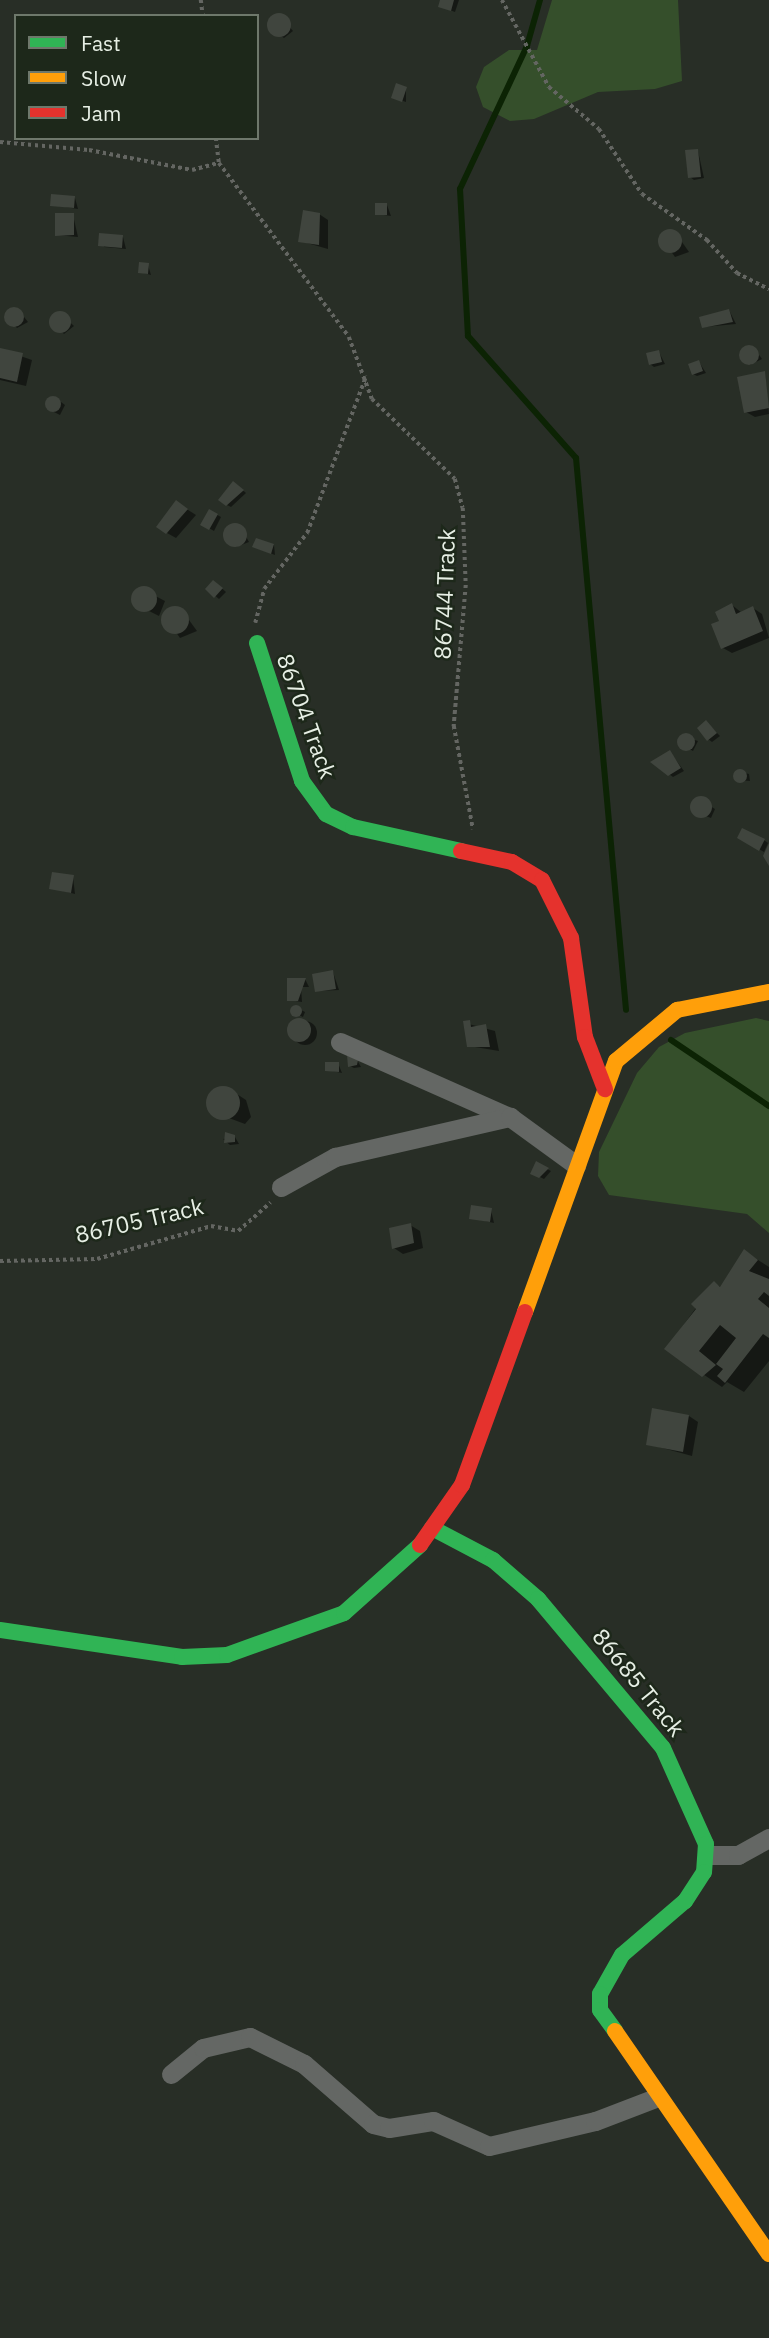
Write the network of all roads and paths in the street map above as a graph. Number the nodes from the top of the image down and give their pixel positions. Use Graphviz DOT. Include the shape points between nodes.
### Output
graph roads {
  1 [pos="502,0"];
  2 [pos="216,140"];
  3 [pos="0,142"];
  4 [pos="219,163"];
  5 [pos="769,289"];
  6 [pos="366,376"];
  7 [pos="257,643"];
  8 [pos="477,836"];
  9 [pos="769,992"];
  10 [pos="340,1042"];
  11 [pos="605,1089"];
  12 [pos="510,1117"];
  13 [pos="576,1165"];
  14 [pos="281,1187"];
  15 [pos="0,1261"];
  16 [pos="432,1528"];
  17 [pos="0,1630"];
  18 [pos="769,1838"];
  19 [pos="716,1856"];
  20 [pos="171,2074"];
  21 [pos="658,2097"];
  22 [pos="769,2253"];
  1 -- 5 [label="path" via="549,87 599,129 642,194 707,240 737,273"];
  2 -- 4 [label="path, 86744 Track"];
  3 -- 4 [label="path" via="89,150 192,170"];
  4 -- 6 [label="path, 86744 Track" via="349,337"];
  6 -- 7 [label="path, 86704 Track" via="307,533 273,573 253,612"];
  6 -- 8 [label="path, 86744 Track" via="372,399 455,479 463,508 466,585 454,726 458,770"];
  7 -- 11 [label="street, 86704 Track" via="302,781 326,814 354,827 512,862 542,880 571,938 585,1037"];
  9 -- 11 [label="street" via="677,1010 616,1061"];
  10 -- 12 [label="street"];
  11 -- 13 [label="street"];
  12 -- 13 [label="street"];
  12 -- 14 [label="street" via="335,1157"];
  13 -- 16 [label="street" via="493,1409 462,1485"];
  14 -- 15 [label="path, 86705 Track" via="257,1221 238,1231 211,1226 97,1259"];
  16 -- 17 [label="street" via="411,1558 344,1613 227,1655 170,1656"];
  16 -- 19 [label="street, 86685 Track" via="519,1581 630,1704 686,1791"];
  18 -- 19 [label="street"];
  19 -- 21 [label="street" via="685,1902 622,1955 600,1994 605,2025"];
  20 -- 21 [label="street" via="203,2048 250,2037 304,2064 373,2124 389,2128 433,2121 489,2146 595,2121"];
  21 -- 22 [label="street"];
}
